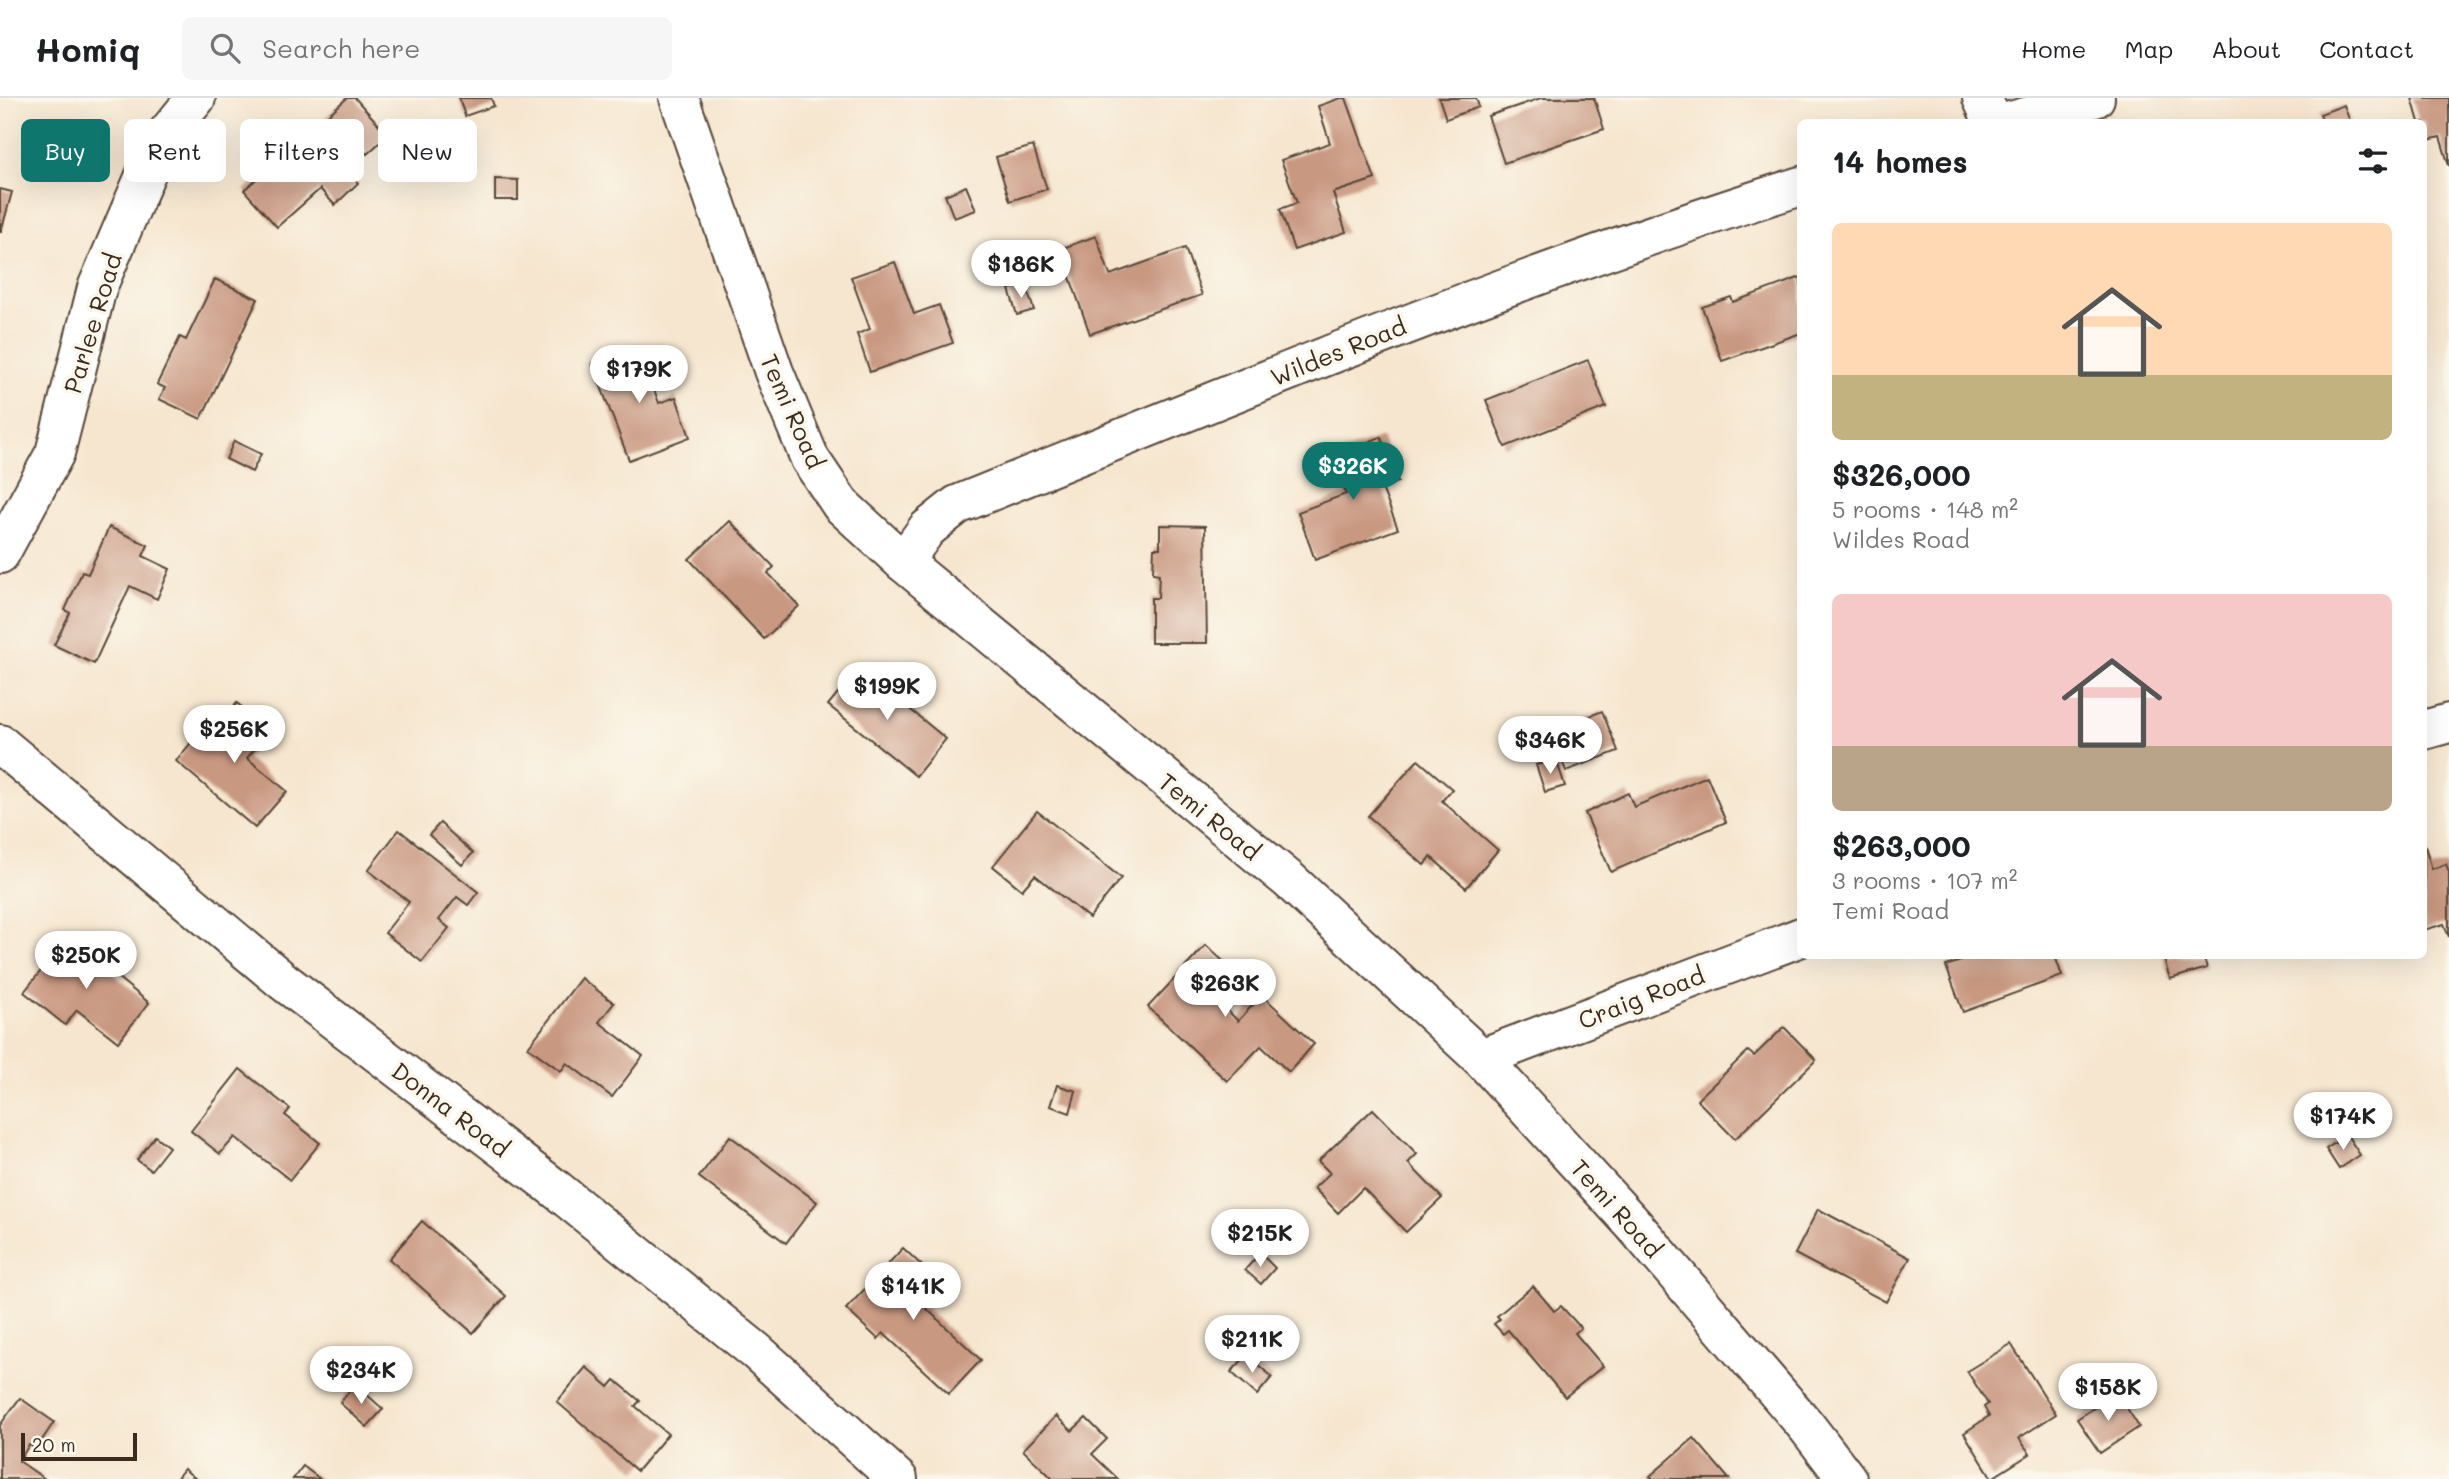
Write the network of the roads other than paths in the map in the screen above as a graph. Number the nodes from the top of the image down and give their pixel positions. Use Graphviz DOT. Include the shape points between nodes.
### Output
graph roads {
  1 [pos="197,98"];
  2 [pos="678,98"];
  3 [pos="1982,98"];
  4 [pos="2095,98"];
  5 [pos="1992,119"];
  6 [pos="2018,119"];
  7 [pos="1797,188"];
  8 [pos="0,554"];
  9 [pos="903,562"];
  10 [pos="2449,723"];
  11 [pos="2427,729"];
  12 [pos="0,744"];
  13 [pos="1797,939"];
  14 [pos="1481,1058"];
  15 [pos="898,1479"];
  16 [pos="1847,1479"];
  1 -- 8 [label="street, Parlee Road" via="159,143 97,288 55,453"];
  2 -- 9 [label="street, Temi Road" via="774,372 810,459 841,505"];
  3 -- 5 [label="street"];
  4 -- 6 [label="street"];
  7 -- 9 [label="street, Wildes Road" via="1653,232 1384,331 957,505 927,529"];
  9 -- 14 [label="street, Temi Road" via="1289,880"];
  10 -- 11 [label="street"];
  12 -- 15 [label="street, Donna Road" via="283,981 557,1190 757,1352"];
  13 -- 14 [label="street, Craig Road"];
  14 -- 16 [label="street, Temi Road" via="1633,1224"];
}
